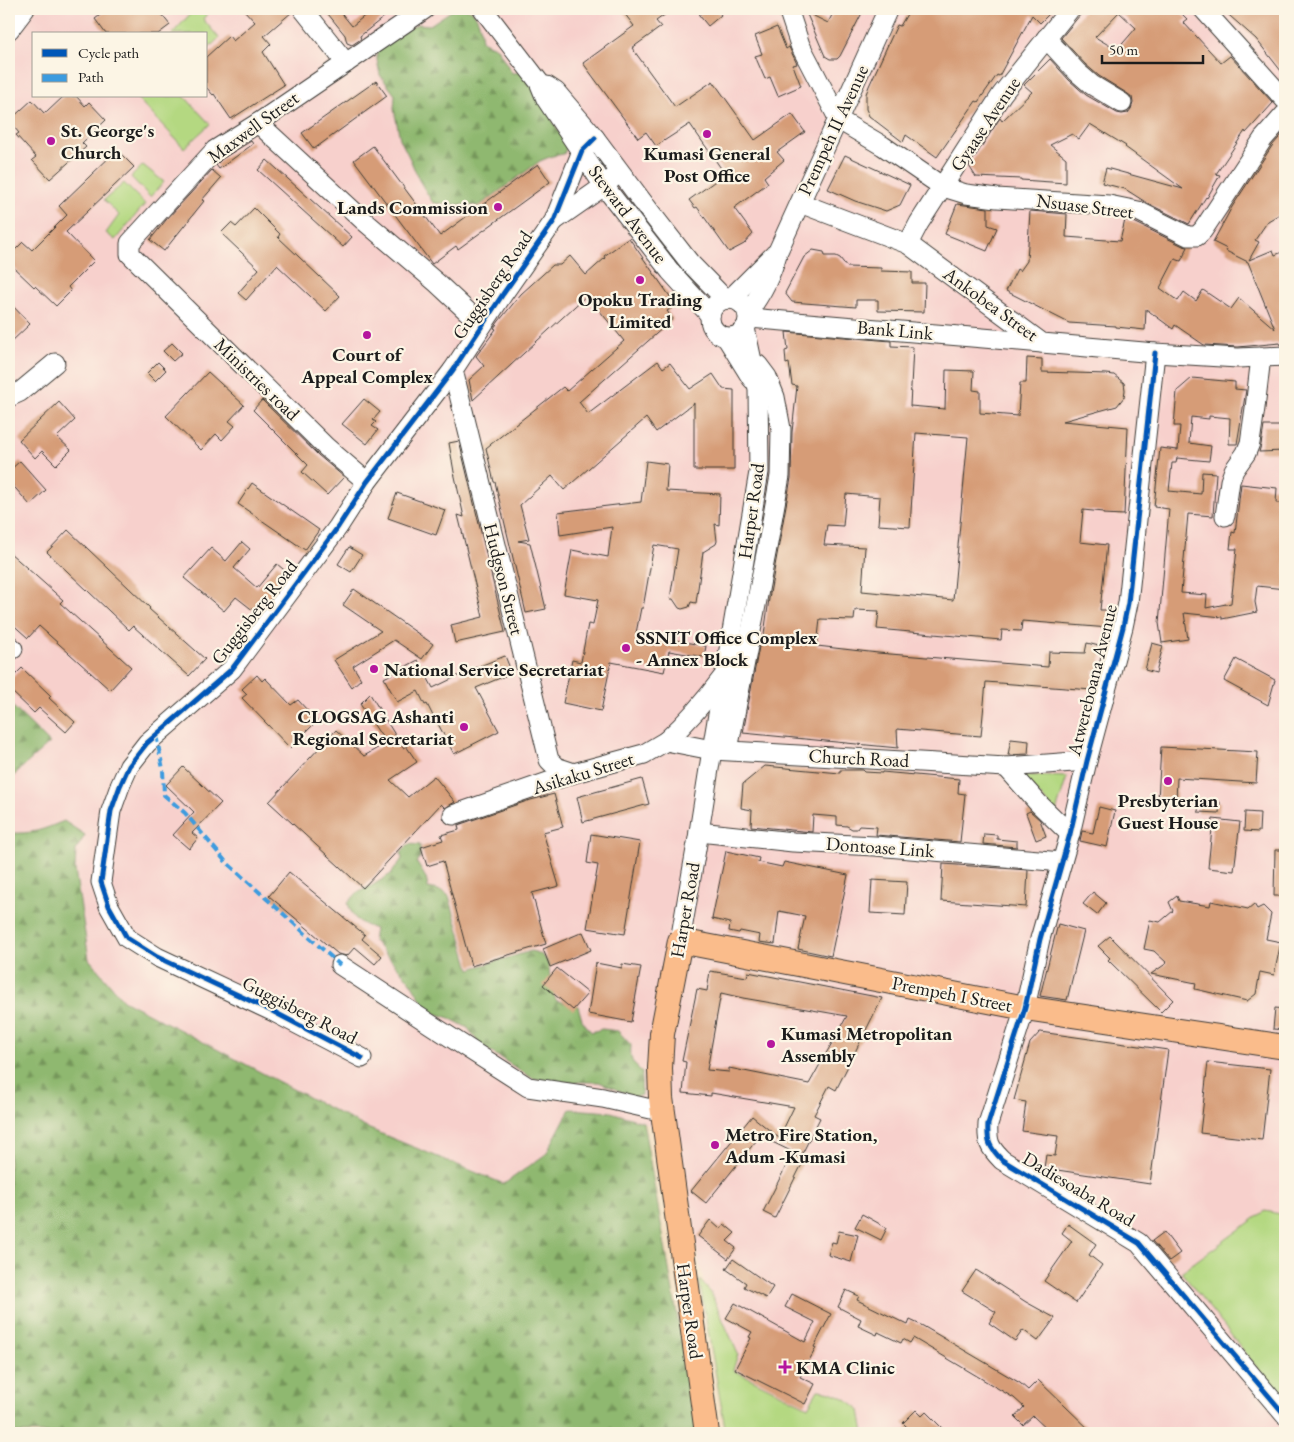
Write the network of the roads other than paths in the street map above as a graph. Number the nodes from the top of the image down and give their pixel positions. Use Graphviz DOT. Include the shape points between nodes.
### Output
graph roads {
  1 [pos="25,9"];
  2 [pos="303,9"];
  3 [pos="425,9"];
  4 [pos="483,9"];
  5 [pos="788,9"];
  6 [pos="888,9"];
  7 [pos="1070,9"];
  8 [pos="1203,9"];
  9 [pos="9,30"];
  10 [pos="1046,38"];
  11 [pos="346,63"];
  12 [pos="1285,100"];
  13 [pos="1122,104"];
  14 [pos="1285,114"];
  15 [pos="839,120"];
  16 [pos="258,123"];
  17 [pos="588,145"];
  18 [pos="621,172"];
  19 [pos="604,186"];
  20 [pos="943,187"];
  21 [pos="800,203"];
  22 [pos="554,221"];
  23 [pos="908,244"];
  24 [pos="778,251"];
  25 [pos="149,273"];
  26 [pos="728,299"];
  27 [pos="710,315"];
  28 [pos="747,320"];
  29 [pos="482,325"];
  30 [pos="726,337"];
  31 [pos="1042,342"];
  32 [pos="1155,353"];
  33 [pos="751,356"];
  34 [pos="1285,356"];
  35 [pos="1260,357"];
  36 [pos="55,363"];
  37 [pos="453,370"];
  38 [pos="758,389"];
  39 [pos="9,397"];
  40 [pos="367,482"];
  41 [pos="1225,516"];
  42 [pos="724,674"];
  43 [pos="666,741"];
  44 [pos="720,750"];
  45 [pos="1087,761"];
  46 [pos="1006,767"];
  47 [pos="574,773"];
  48 [pos="453,816"];
  49 [pos="699,832"];
  50 [pos="1070,834"];
  51 [pos="1062,862"];
  52 [pos="680,941"];
  53 [pos="340,964"];
  54 [pos="1025,1008"];
  55 [pos="1285,1047"];
  56 [pos="362,1058"];
  57 [pos="664,1112"];
  58 [pos="1285,1415"];
  59 [pos="707,1433"];
  1 -- 9 [label="street"];
  2 -- 11 [label="street"];
  3 -- 11 [label="street, Maxwell Street"];
  4 -- 17 [label="street, Steward Avenue" via="539,82 546,99"];
  5 -- 15 [label="street" via="800,45"];
  6 -- 15 [label="street, Prempeh II Avenue"];
  7 -- 10 [label="street, Gyaase Avenue"];
  8 -- 12 [label="street"];
  10 -- 13 [label="street" via="1077,72"];
  10 -- 20 [label="street, Gyaase Avenue" via="1002,94"];
  11 -- 16 [label="street, Maxwell Street"];
  14 -- 20 [label="street, Nsuase Street" via="1263,139 1197,236 1188,236 1138,211 1109,205 997,198"];
  15 -- 20 [label="street, Nsuase Street"];
  15 -- 21 [label="street, Prempeh II Avenue"];
  16 -- 25 [label="street, Maxwell Street" via="215,150 130,243 130,254"];
  16 -- 29 [label="street"];
  17 -- 18 [label="street, Steward Avenue"];
  17 -- 19 [label="street, Steward Avenue"];
  17 -- 22 [label="street, Guggisberg Road"];
  18 -- 19 [label="street, Guggisberg Road"];
  18 -- 26 [label="street, Steward Avenue" via="690,263"];
  19 -- 22 [label="street, Guggisberg Road"];
  19 -- 27 [label="street, Steward Avenue" via="670,271"];
  20 -- 23 [label="street, Gyaase Avenue"];
  21 -- 23 [label="street, Ankobea Street"];
  21 -- 24 [label="street, Prempeh II Avenue"];
  22 -- 29 [label="street, Guggisberg Road"];
  23 -- 31 [label="street, Ankobea Street"];
  24 -- 26 [label="street, Prempeh II Avenue"];
  24 -- 28 [label="street, Prempeh II Avenue" via="765,288"];
  25 -- 40 [label="street, Ministries road" via="326,447"];
  26 -- 27 [label="street" via="715,305"];
  26 -- 28 [label="street" via="738,300 744,305"];
  27 -- 30 [label="street" via="712,326"];
  28 -- 30 [label="street" via="740,334"];
  28 -- 31 [label="street, Bank Link"];
  28 -- 33 [label="street, Harper Road"];
  29 -- 37 [label="street, Guggisberg Road"];
  30 -- 38 [label="street"];
  31 -- 32 [label="street, Ankobea Street"];
  32 -- 35 [label="street, Ankobea Street"];
  32 -- 45 [label="street, Atwereboana Avenue" via="1128,603"];
  33 -- 38 [label="street, Harper Road"];
  33 -- 44 [label="street" via="768,377 775,397 781,429 780,476 768,543"];
  34 -- 35 [label="street, Ankobea Street"];
  35 -- 41 [label="street" via="1250,443 1230,481"];
  36 -- 39 [label="street" via="20,392"];
  37 -- 40 [label="street, Guggisberg Road"];
  37 -- 47 [label="street, Hudgson Street" via="549,760 556,767"];
  38 -- 42 [label="street, Harper Road" via="759,472"];
  40 -- 56 [label="street, Guggisberg Road" via="338,527 232,669 147,743 129,766 111,811 101,882 109,906 127,938 157,957"];
  42 -- 43 [label="street, Asikaku Street" via="705,701"];
  42 -- 44 [label="street, Harper Road"];
  43 -- 44 [label="street"];
  43 -- 47 [label="street, Asikaku Street" via="644,754"];
  44 -- 46 [label="street, Church Road"];
  44 -- 49 [label="street, Harper Road"];
  45 -- 46 [label="street, Church Road"];
  45 -- 50 [label="street, Atwereboana Avenue"];
  46 -- 50 [label="street"];
  47 -- 48 [label="street, Asikaku Street"];
  49 -- 51 [label="street, Dontoase Link"];
  49 -- 52 [label="street, Harper Road"];
  50 -- 51 [label="street, Atwereboana Avenue"];
  51 -- 54 [label="street, Atwereboana Avenue"];
  52 -- 54 [label="main road, Prempeh I Street"];
  52 -- 57 [label="main road, Harper Road" via="662,1034 660,1068"];
  53 -- 57 [label="street" via="528,1087 603,1098"];
  54 -- 55 [label="main road, Prempeh I Street"];
  54 -- 58 [label="street, Dadiesoaba Road" via="988,1124 989,1145 1002,1160 1139,1243"];
  57 -- 59 [label="main road, Harper Road"];
}
